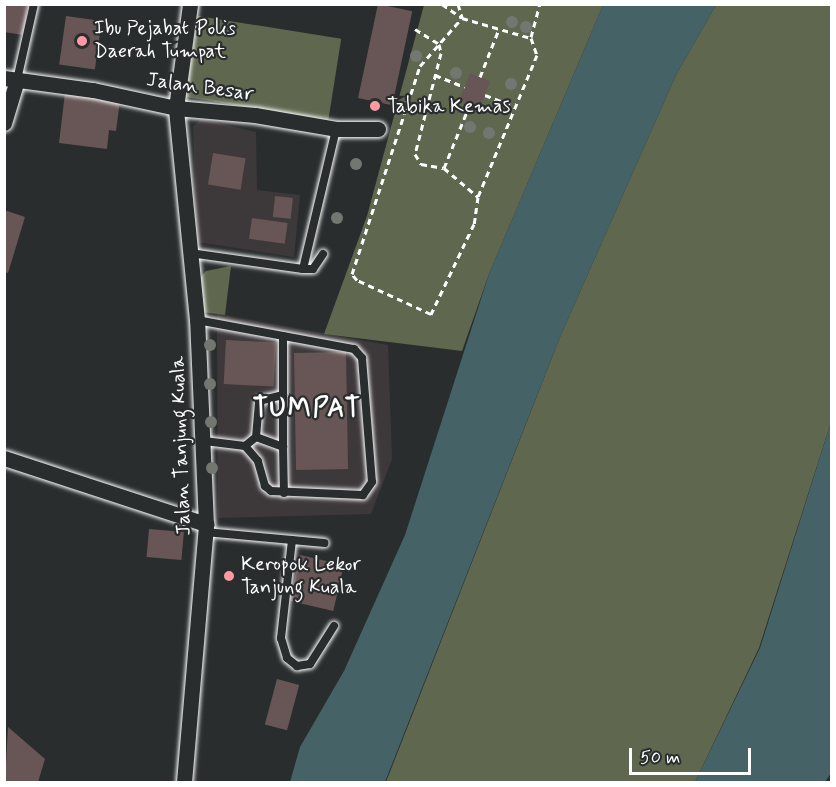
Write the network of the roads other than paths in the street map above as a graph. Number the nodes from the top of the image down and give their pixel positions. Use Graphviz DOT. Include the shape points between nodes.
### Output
graph roads {
  1 [pos="34,4"];
  2 [pos="190,4"];
  3 [pos="11,79"];
  4 [pos="176,108"];
  5 [pos="4,123"];
  6 [pos="336,129"];
  7 [pos="378,129"];
  8 [pos="190,253"];
  9 [pos="323,254"];
  10 [pos="303,269"];
  11 [pos="197,320"];
  12 [pos="283,336"];
  13 [pos="283,395"];
  14 [pos="256,437"];
  15 [pos="204,441"];
  16 [pos="245,446"];
  17 [pos="284,447"];
  18 [pos="4,458"];
  19 [pos="284,493"];
  20 [pos="205,528"];
  21 [pos="292,540"];
  22 [pos="324,543"];
  23 [pos="334,626"];
  24 [pos="184,783"];
  1 -- 3 [label="lane"];
  2 -- 4 [label="street, Jalan Tanjung Kuala"];
  3 -- 4 [label="street, Jalan Besar" via="93,90"];
  3 -- 5 [label="street"];
  4 -- 6 [label="street, Jalan Besar" via="255,115"];
  4 -- 8 [label="street, Jalan Tanjung Kuala"];
  6 -- 7 [label="street, Jalan Besar"];
  6 -- 10 [label="lane"];
  8 -- 10 [label="lane"];
  8 -- 11 [label="street, Jalan Tanjung Kuala"];
  9 -- 10 [label="lane" via="313,269"];
  11 -- 12 [label="lane"];
  11 -- 15 [label="street, Jalan Tanjung Kuala"];
  12 -- 13 [label="lane"];
  12 -- 19 [label="lane" via="354,349 362,358 372,482 363,495"];
  13 -- 14 [label="lane" via="259,401"];
  13 -- 17 [label="lane"];
  14 -- 16 [label="lane"];
  14 -- 17 [label="lane"];
  15 -- 16 [label="lane"];
  15 -- 20 [label="street, Jalan Tanjung Kuala"];
  16 -- 19 [label="lane" via="258,461 265,486"];
  17 -- 19 [label="lane"];
  18 -- 20 [label="street"];
  20 -- 21 [label="lane"];
  20 -- 24 [label="street, Jalan Tanjung Kuala"];
  21 -- 22 [label="lane"];
  21 -- 23 [label="lane" via="281,638 287,658 297,666 310,664"];
}
